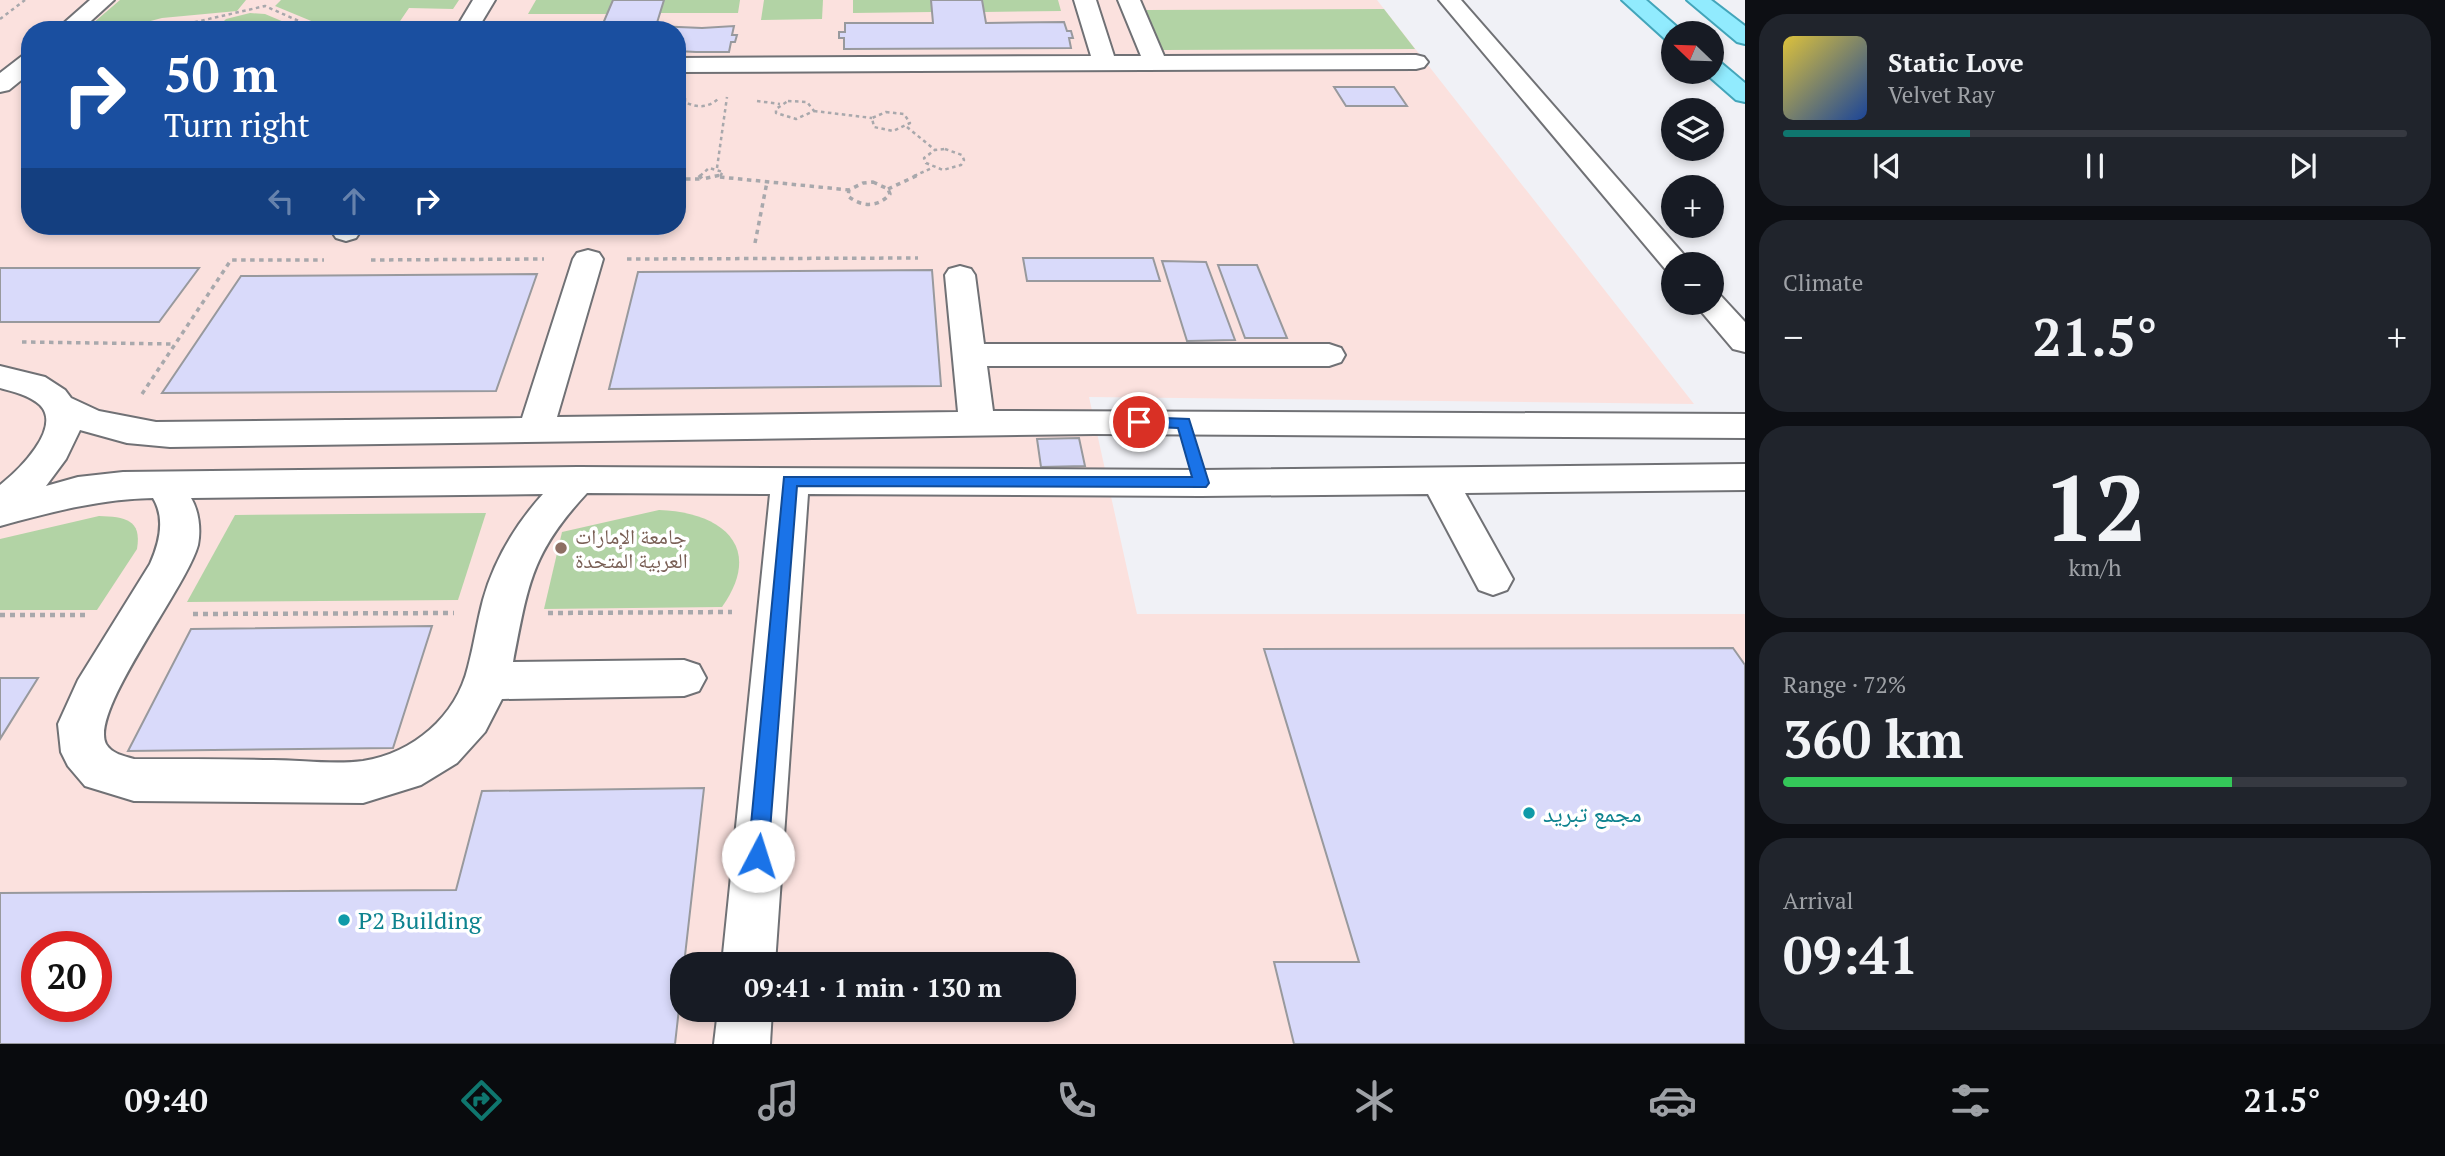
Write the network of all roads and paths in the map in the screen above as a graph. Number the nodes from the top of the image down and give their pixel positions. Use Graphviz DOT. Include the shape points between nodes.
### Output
graph roads {
  1 [pos="25,0"];
  2 [pos="103,0"];
  3 [pos="484,0"];
  4 [pos="1085,0"];
  5 [pos="1129,0"];
  6 [pos="1450,0"];
  7 [pos="1633,0"];
  8 [pos="1698,0"];
  9 [pos="0,19"];
  10 [pos="78,21"];
  11 [pos="200,21"];
  12 [pos="298,21"];
  13 [pos="472,21"];
  14 [pos="1661,24"];
  15 [pos="1745,37"];
  16 [pos="1416,62"];
  17 [pos="1105,63"];
  18 [pos="1154,63"];
  19 [pos="686,65"];
  20 [pos="732,65"];
  21 [pos="21,68"];
  22 [pos="1724,77"];
  23 [pos="0,85"];
  24 [pos="1745,95"];
  25 [pos="814,111"];
  26 [pos="872,118"];
  27 [pos="907,127"];
  28 [pos="935,150"];
  29 [pos="932,167"];
  30 [pos="717,168"];
  31 [pos="720,177"];
  32 [pos="686,179"];
  33 [pos="702,179"];
  34 [pos="766,182"];
  35 [pos="888,189"];
  36 [pos="849,190"];
  37 [pos="755,243"];
  38 [pos="1667,252"];
  39 [pos="918,258"];
  40 [pos="587,259"];
  41 [pos="327,260"];
  42 [pos="368,260"];
  43 [pos="960,275"];
  44 [pos="1721,315"];
  45 [pos="13,342"];
  46 [pos="1745,342"];
  47 [pos="175,344"];
  48 [pos="970,355"];
  49 [pos="1329,355"];
  50 [pos="0,377"];
  51 [pos="61,407"];
  52 [pos="1184,423"];
  53 [pos="977,424"];
  54 [pos="1745,426"];
  55 [pos="536,429"];
  56 [pos="118,430"];
  57 [pos="1745,477"];
  58 [pos="578,480"];
  59 [pos="1439,480"];
  60 [pos="790,481"];
  61 [pos="1201,483"];
  62 [pos="164,485"];
  63 [pos="0,505"];
  64 [pos="0,512"];
  65 [pos="1493,579"];
  66 [pos="504,599"];
  67 [pos="148,602"];
  68 [pos="779,612"];
  69 [pos="0,615"];
  70 [pos="684,678"];
  71 [pos="486,681"];
  72 [pos="750,952"];
  73 [pos="744,1022"];
  74 [pos="742,1044"];
  1 -- 9 [label="path"];
  2 -- 10 [label="lane"];
  3 -- 13 [label="lane"];
  4 -- 17 [label="lane"];
  5 -- 18 [label="lane"];
  6 -- 38 [label="lane"];
  7 -- 14 [label="main road"];
  8 -- 15 [label="main road"];
  11 -- 12 [label="path" via="264,6"];
  16 -- 18 [label="lane"];
  17 -- 18 [label="lane"];
  17 -- 20 [label="lane"];
  19 -- 20 [label="lane"];
  20 -- 30 [label="path"];
  21 -- 23 [label="lane"];
  22 -- 24 [label="main road"];
  25 -- 25 [label="path" via="813,106 798,101 776,108 776,113 791,119"];
  25 -- 26 [label="path"];
  26 -- 27 [label="path" via="874,127 882,130"];
  26 -- 27 [label="path" via="886,112 904,114 910,123"];
  27 -- 28 [label="path"];
  28 -- 29 [label="path" via="924,158"];
  28 -- 29 [label="path" via="956,151 964,160 953,169"];
  29 -- 35 [label="path"];
  30 -- 31 [label="path" via="723,172"];
  30 -- 33 [label="path" via="702,170"];
  31 -- 33 [label="path"];
  31 -- 34 [label="path"];
  32 -- 33 [label="path"];
  34 -- 36 [label="path"];
  34 -- 37 [label="path"];
  35 -- 36 [label="path" via="863,183"];
  35 -- 36 [label="path" via="887,199 871,205 852,200"];
  39 -- 40 [label="path"];
  40 -- 42 [label="path"];
  40 -- 55 [label="lane"];
  41 -- 47 [label="path" via="231,260"];
  43 -- 48 [label="lane"];
  44 -- 46 [label="lane"];
  45 -- 47 [label="path"];
  47 -- 56 [label="path"];
  48 -- 49 [label="lane"];
  48 -- 53 [label="lane"];
  50 -- 51 [label="lane" via="27,381 48,391"];
  51 -- 56 [label="lane"];
  51 -- 63 [label="lane" via="63,431 50,458"];
  52 -- 53 [label="lane"];
  52 -- 54 [label="lane"];
  52 -- 61 [label="lane"];
  53 -- 55 [label="lane"];
  55 -- 56 [label="lane" via="170,435"];
  57 -- 59 [label="lane"];
  58 -- 60 [label="lane"];
  58 -- 62 [label="lane"];
  58 -- 66 [label="lane" via="532,534"];
  59 -- 61 [label="lane"];
  59 -- 65 [label="lane"];
  60 -- 61 [label="lane"];
  60 -- 68 [label="lane"];
  62 -- 64 [label="lane" via="78,491"];
  62 -- 67 [label="lane" via="180,522 178,545"];
  66 -- 67 [label="path" via="480,599 476,613 171,614 178,602"];
  66 -- 68 [label="path" via="529,599 524,613"];
  66 -- 71 [label="lane"];
  67 -- 69 [label="path" via="123,602 115,615"];
  67 -- 71 [label="lane" via="94,693 81,724 84,751 102,771 134,780 362,782 405,771 444,748 472,718"];
  68 -- 72 [label="lane"];
  70 -- 71 [label="lane"];
  73 -- 74 [label="lane"];
}
